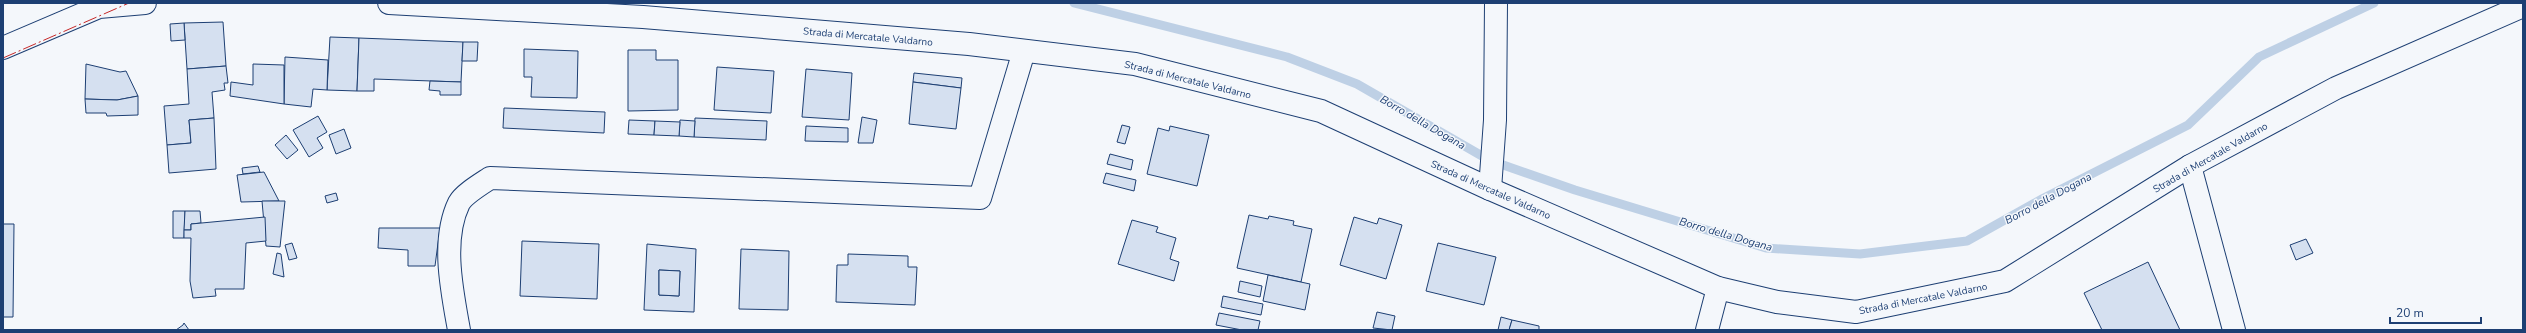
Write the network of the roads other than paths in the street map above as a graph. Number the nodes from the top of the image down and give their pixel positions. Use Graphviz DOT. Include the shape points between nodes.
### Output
graph roads {
  1 [pos="145,3"];
  2 [pos="389,3"];
  3 [pos="1496,3"];
  4 [pos="2523,6"];
  5 [pos="3,48"];
  6 [pos="1024,50"];
  7 [pos="2190,166"];
  8 [pos="1490,189"];
  9 [pos="1718,288"];
  10 [pos="459,330"];
  11 [pos="1707,330"];
  12 [pos="2234,330"];
  1 -- 5 [label="street" via="99,7"];
  2 -- 6 [label="street, Strada di Mercatale Valdarno" via="643,18"];
  3 -- 8 [label="street" via="1495,120"];
  4 -- 7 [label="street, Strada di Mercatale Valdarno" via="2336,88"];
  6 -- 8 [label="street, Strada di Mercatale Valdarno" via="1135,64 1321,112"];
  6 -- 10 [label="street" via="980,198 490,178 459,202 449,239 453,294"];
  7 -- 9 [label="street, Strada di Mercatale Valdarno" via="2005,281 1856,312 1777,302"];
  7 -- 12 [label="street"];
  8 -- 9 [label="street, Strada di Mercatale Valdarno"];
  9 -- 11 [label="street"];
}
